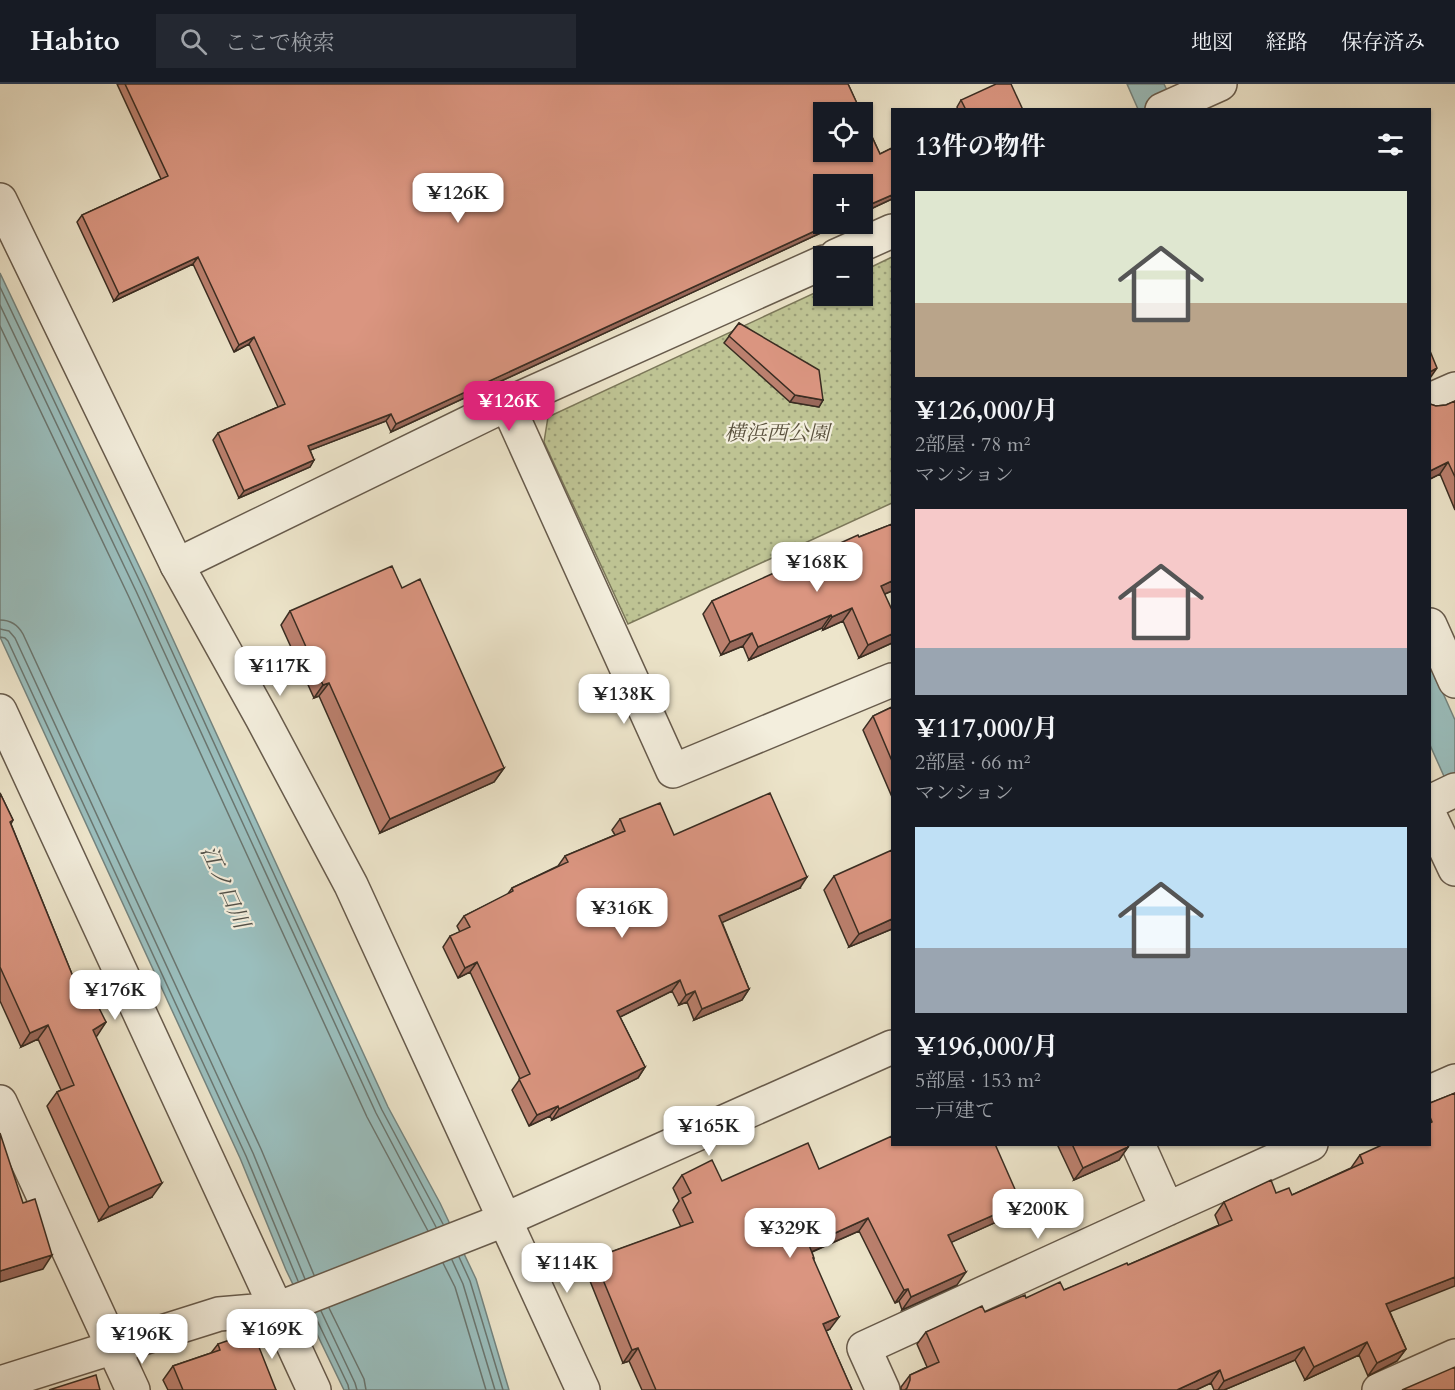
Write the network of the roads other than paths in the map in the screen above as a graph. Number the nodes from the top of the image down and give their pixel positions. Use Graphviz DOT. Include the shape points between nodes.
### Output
graph roads {
  1 [pos="1220,84"];
  2 [pos="1183,100"];
  3 [pos="0,200"];
  4 [pos="891,231"];
  5 [pos="858,246"];
  6 [pos="813,267"];
  7 [pos="1455,389"];
  8 [pos="1431,400"];
  9 [pos="507,404"];
  10 [pos="177,565"];
  11 [pos="1431,627"];
  12 [pos="891,680"];
  13 [pos="1455,681"];
  14 [pos="0,711"];
  15 [pos="1455,790"];
  16 [pos="1431,802"];
  17 [pos="1431,818"];
  18 [pos="1455,869"];
  19 [pos="891,1047"];
  20 [pos="1455,1081"];
  21 [pos="1431,1092"];
  22 [pos="0,1102"];
  23 [pos="1139,1146"];
  24 [pos="1307,1146"];
  25 [pos="1167,1209"];
  26 [pos="504,1220"];
  27 [pos="277,1310"];
  28 [pos="113,1347"];
  29 [pos="1455,1356"];
  30 [pos="0,1383"];
  31 [pos="133,1390"];
  32 [pos="314,1390"];
  33 [pos="583,1390"];
  34 [pos="883,1390"];
  35 [pos="1379,1390"];
  1 -- 2 [label="street"];
  3 -- 10 [label="street"];
  4 -- 5 [label="street"];
  6 -- 9 [label="street"];
  7 -- 8 [label="street"];
  9 -- 10 [label="street"];
  9 -- 12 [label="street" via="673,771"];
  10 -- 26 [label="street" via="351,885"];
  11 -- 13 [label="street"];
  14 -- 27 [label="street"];
  15 -- 16 [label="street"];
  17 -- 18 [label="street"];
  19 -- 26 [label="street"];
  20 -- 21 [label="street"];
  22 -- 28 [label="street"];
  23 -- 25 [label="street"];
  24 -- 25 [label="street"];
  25 -- 34 [label="street" via="864,1348"];
  26 -- 27 [label="street"];
  26 -- 33 [label="street"];
  27 -- 28 [label="street" via="219,1314"];
  27 -- 32 [label="street"];
  28 -- 30 [label="street"];
  28 -- 31 [label="street"];
  29 -- 35 [label="street"];
}
